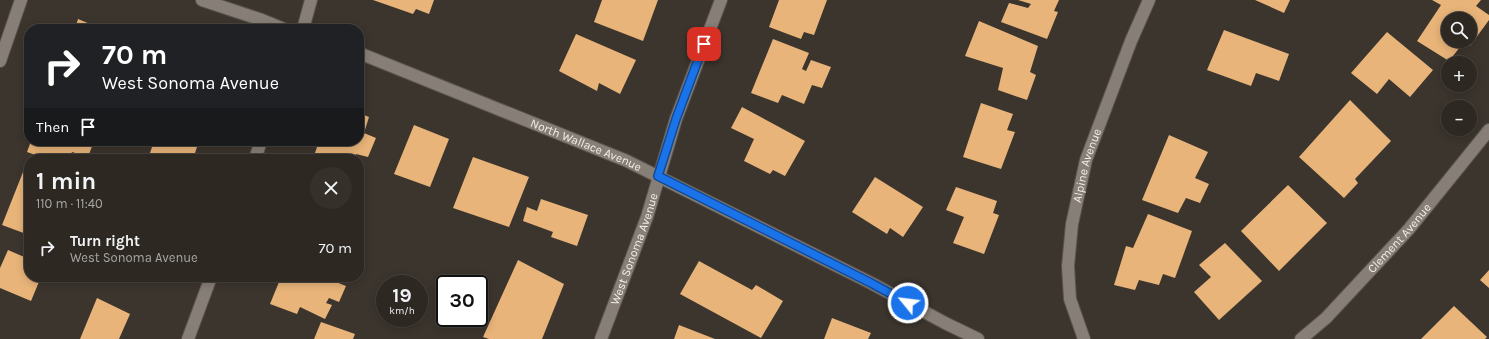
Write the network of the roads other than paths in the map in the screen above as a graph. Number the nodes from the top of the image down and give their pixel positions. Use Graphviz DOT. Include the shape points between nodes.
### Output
graph roads {
  1 [pos="21,0"];
  2 [pos="202,0"];
  3 [pos="311,0"];
  4 [pos="721,0"];
  5 [pos="1149,0"];
  6 [pos="272,24"];
  7 [pos="304,24"];
  8 [pos="364,55"];
  9 [pos="0,61"];
  10 [pos="1489,130"];
  11 [pos="658,176"];
  12 [pos="209,282"];
  13 [pos="188,339"];
  14 [pos="601,339"];
  15 [pos="978,339"];
  16 [pos="1084,339"];
  17 [pos="1301,339"];
  1 -- 9 [label="street"];
  2 -- 6 [label="street"];
  3 -- 7 [label="street"];
  4 -- 11 [label="street, West Sonoma Avenue" via="676,119"];
  5 -- 16 [label="street, Alpine Avenue" via="1086,160 1072,224 1068,266 1070,299"];
  8 -- 11 [label="street, North Wallace Avenue" via="627,161"];
  10 -- 17 [label="street, Clement Avenue" via="1409,228 1326,318"];
  11 -- 14 [label="street, West Sonoma Avenue" via="647,216"];
  11 -- 15 [label="street, North Wallace Avenue"];
  12 -- 13 [label="street"];
}
